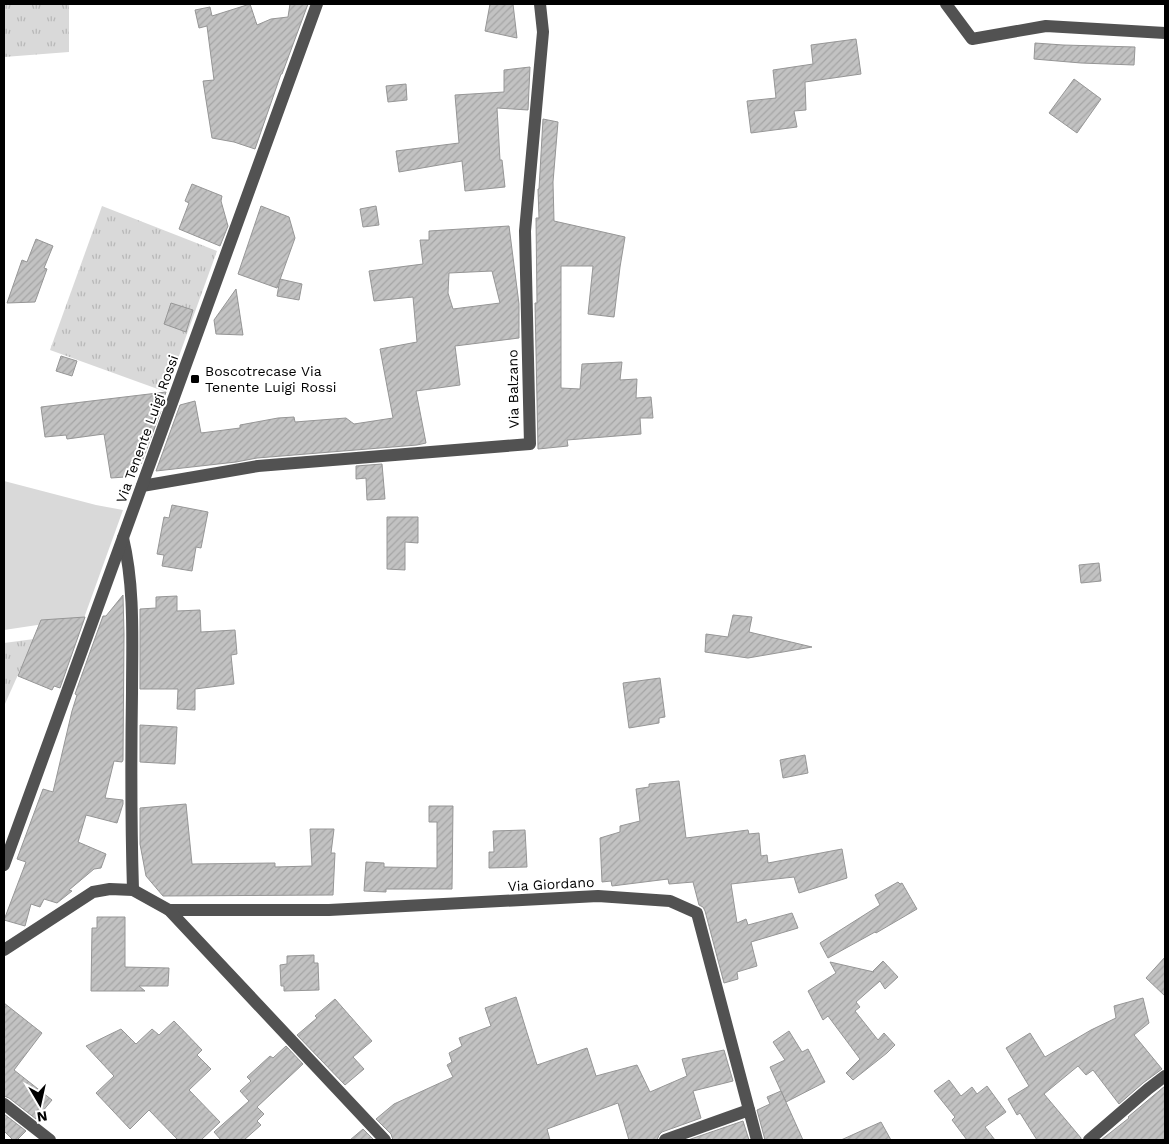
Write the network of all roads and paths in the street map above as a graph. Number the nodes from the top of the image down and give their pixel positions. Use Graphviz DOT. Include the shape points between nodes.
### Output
graph roads {
  1 [pos="318,4"];
  2 [pos="540,4"];
  3 [pos="946,4"];
  4 [pos="1165,33"];
  5 [pos="142,486"];
  6 [pos="123,538"];
  7 [pos="4,865"];
  8 [pos="134,890"];
  9 [pos="169,910"];
  10 [pos="4,950"];
  11 [pos="1165,1076"];
  12 [pos="4,1104"];
  13 [pos="748,1110"];
  14 [pos="50,1140"];
  15 [pos="385,1140"];
  16 [pos="665,1140"];
  17 [pos="757,1140"];
  18 [pos="1089,1140"];
  1 -- 5 [label="street, Via Tenente Luigi Rossi"];
  2 -- 5 [label="street, Via Balzano" via="543,32 525,231 530,444 258,466"];
  3 -- 4 [label="street" via="972,39 1046,26"];
  5 -- 6 [label="street, Via Tenente Luigi Rossi"];
  6 -- 7 [label="street, Via Tenente Luigi Rossi"];
  6 -- 8 [label="street" via="132,610"];
  8 -- 9 [label="street"];
  8 -- 10 [label="street" via="93,892"];
  9 -- 13 [label="street, Via Giordano" via="329,910 598,896 670,901 697,913"];
  9 -- 15 [label="street"];
  11 -- 18 [label="street"];
  12 -- 14 [label="street"];
  13 -- 16 [label="street"];
  13 -- 17 [label="street, Via Giordano"];
}
